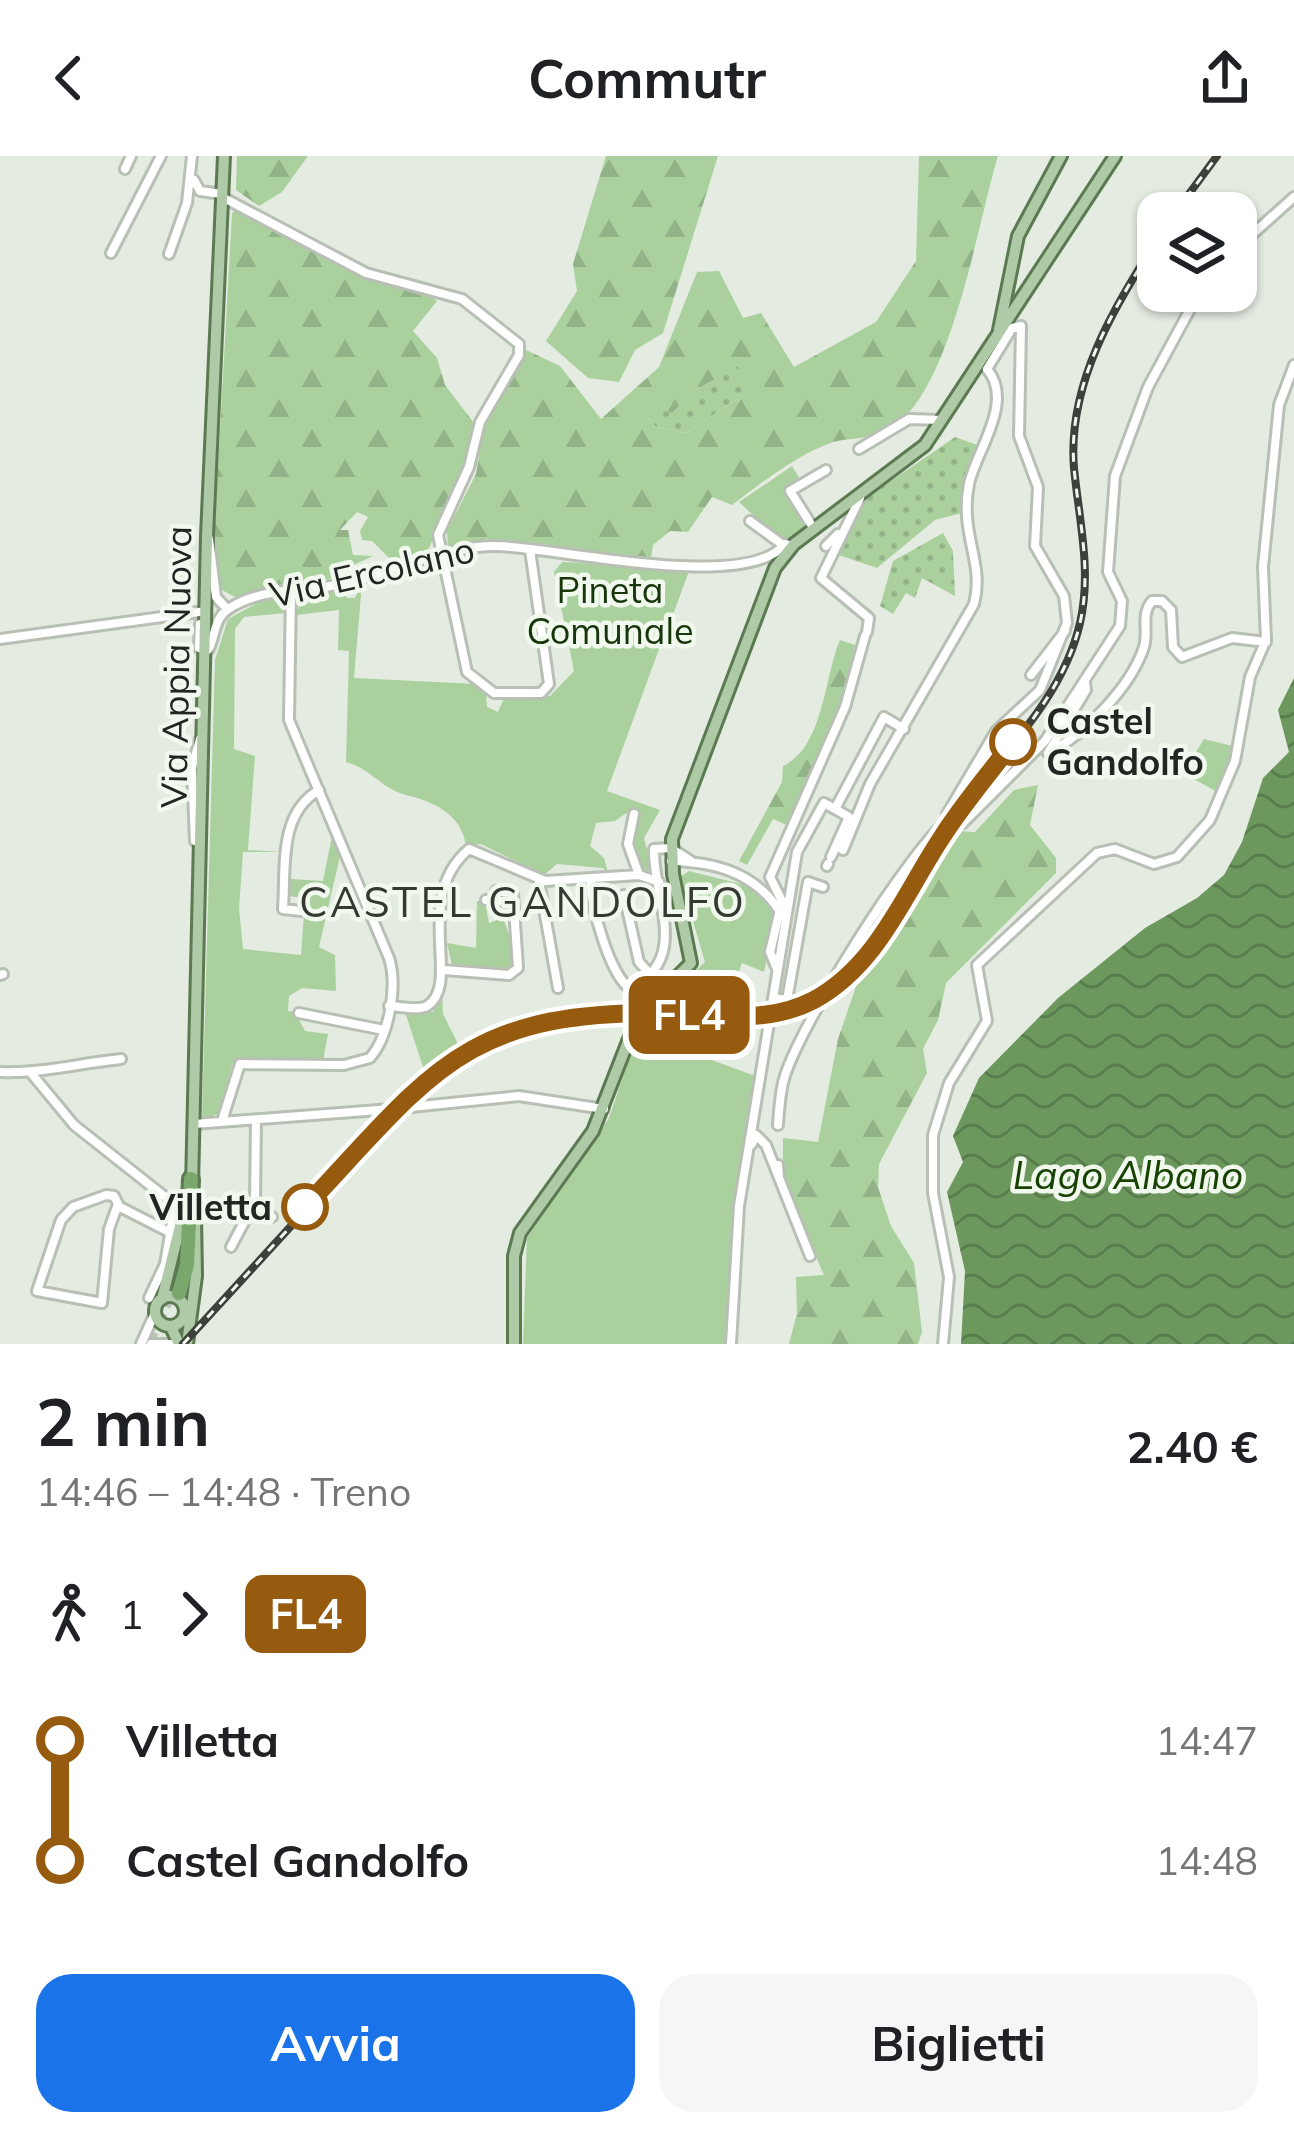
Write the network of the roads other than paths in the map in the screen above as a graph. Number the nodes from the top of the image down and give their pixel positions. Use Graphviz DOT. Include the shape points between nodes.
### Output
graph roads {
  1 [pos="131,156"];
  2 [pos="161,156"];
  3 [pos="194,156"];
  4 [pos="224,156"];
  5 [pos="1061,156"];
  6 [pos="1115,156"];
  7 [pos="125,169"];
  8 [pos="222,196"];
  9 [pos="1294,197"];
  10 [pos="1257,230"];
  11 [pos="111,253"];
  12 [pos="169,254"];
  13 [pos="1002,304"];
  14 [pos="1189,312"];
  15 [pos="1014,313"];
  16 [pos="1000,334"];
  17 [pos="1294,365"];
  18 [pos="981,370"];
  19 [pos="930,422"];
  20 [pos="859,449"];
  21 [pos="826,470"];
  22 [pos="860,498"];
  23 [pos="750,521"];
  24 [pos="848,525"];
  25 [pos="814,530"];
  26 [pos="207,536"];
  27 [pos="788,546"];
  28 [pos="826,546"];
  29 [pos="530,550"];
  30 [pos="446,557"];
  31 [pos="291,590"];
  32 [pos="230,608"];
  33 [pos="206,611"];
  34 [pos="1066,630"];
  35 [pos="0,639"];
  36 [pos="1265,642"];
  37 [pos="205,651"];
  38 [pos="1031,675"];
  39 [pos="1085,682"];
  40 [pos="904,729"];
  41 [pos="204,733"];
  42 [pos="319,790"];
  43 [pos="835,809"];
  44 [pos="634,814"];
  45 [pos="950,818"];
  46 [pos="195,841"];
  47 [pos="836,846"];
  48 [pos="672,861"];
  49 [pos="691,861"];
  50 [pos="829,862"];
  51 [pos="639,874"];
  52 [pos="539,879"];
  53 [pos="591,879"];
  54 [pos="659,882"];
  55 [pos="823,887"];
  56 [pos="496,891"];
  57 [pos="624,895"];
  58 [pos="486,900"];
  59 [pos="513,902"];
  60 [pos="301,911"];
  61 [pos="780,912"];
  62 [pos="444,970"];
  63 [pos="777,970"];
  64 [pos="651,975"];
  65 [pos="558,988"];
  66 [pos="772,998"];
  67 [pos="389,1006"];
  68 [pos="299,1013"];
  69 [pos="384,1030"];
  70 [pos="122,1059"];
  71 [pos="0,1072"];
  72 [pos="31,1073"];
  73 [pos="604,1109"];
  74 [pos="256,1120"];
  75 [pos="222,1121"];
  76 [pos="192,1124"];
  77 [pos="778,1125"];
  78 [pos="748,1150"];
  79 [pos="778,1165"];
  80 [pos="779,1178"];
  81 [pos="191,1179"];
  82 [pos="255,1201"];
  83 [pos="118,1206"];
  84 [pos="272,1217"];
  85 [pos="171,1233"];
  86 [pos="231,1246"];
  87 [pos="810,1256"];
  88 [pos="196,1262"];
  89 [pos="167,1302"];
  90 [pos="170,1327"];
  91 [pos="189,1328"];
  92 [pos="152,1342"];
  93 [pos="141,1344"];
  94 [pos="180,1344"];
  95 [pos="514,1344"];
  96 [pos="731,1344"];
  97 [pos="943,1344"];
  1 -- 7 [label="street"];
  2 -- 11 [label="street"];
  3 -- 8 [label="street" via="197,188"];
  3 -- 12 [label="street"];
  4 -- 8 [label="main road, Via Appia Nuova"];
  5 -- 13 [label="main road" via="1018,236"];
  6 -- 15 [label="main road"];
  8 -- 26 [label="main road, Via Appia Nuova"];
  8 -- 30 [label="street" via="366,273 463,299 519,344 478,424 469,467 440,528"];
  9 -- 10 [label="street"];
  13 -- 15 [label="main road"];
  13 -- 16 [label="main road"];
  14 -- 39 [label="street" via="1122,453 1108,573 1122,620"];
  15 -- 16 [label="main road"];
  16 -- 18 [label="main road"];
  17 -- 36 [label="street" via="1279,405 1263,567"];
  18 -- 19 [label="main road"];
  18 -- 34 [label="street" via="1021,326 1019,433 1038,487 1036,549 1066,600"];
  18 -- 40 [label="street" via="993,378 993,423 964,521 976,597"];
  19 -- 20 [label="street"];
  19 -- 22 [label="main road" via="895,472"];
  21 -- 25 [label="street" via="790,490"];
  22 -- 24 [label="street"];
  22 -- 25 [label="main road"];
  23 -- 27 [label="street"];
  24 -- 28 [label="street"];
  24 -- 61 [label="street" via="821,578 868,618 866,634 845,707 770,877"];
  25 -- 27 [label="main road"];
  26 -- 32 [label="street" via="217,598"];
  26 -- 33 [label="main road, Via Appia Nuova"];
  27 -- 29 [label="street, Via Ercolano" via="762,562 712,564"];
  27 -- 48 [label="main road"];
  29 -- 30 [label="street, Via Ercolano" via="490,545"];
  29 -- 30 [label="street" via="544,692 494,693 467,672"];
  30 -- 31 [label="street, Via Ercolano"];
  31 -- 32 [label="street, Via Ercolano"];
  31 -- 42 [label="street" via="289,720"];
  32 -- 37 [label="street"];
  33 -- 35 [label="street"];
  33 -- 37 [label="main road, Via Appia Nuova"];
  34 -- 38 [label="street"];
  34 -- 45 [label="street" via="1040,690 996,731 948,806"];
  36 -- 39 [label="street" via="1232,638 1180,657 1170,608 1154,600 1145,609 1143,650 1124,682 1048,753"];
  36 -- 97 [label="street" via="1250,677 1237,755 1200,835 1159,864 1115,849 1099,852 985,953 975,975 988,1019 943,1096 932,1142 950,1277"];
  37 -- 41 [label="main road, Via Appia Nuova"];
  39 -- 45 [label="street" via="1046,741 971,820"];
  40 -- 43 [label="street" via="884,717"];
  40 -- 47 [label="street" via="843,850"];
  41 -- 46 [label="street" via="192,768"];
  41 -- 76 [label="main road, Via Appia Nuova"];
  42 -- 60 [label="street" via="290,824 284,909"];
  42 -- 67 [label="street" via="391,963"];
  43 -- 47 [label="street" via="850,817"];
  43 -- 63 [label="street" via="824,802 798,850"];
  44 -- 51 [label="street" via="628,844"];
  45 -- 77 [label="street" via="873,917 813,1019 784,1079"];
  47 -- 50 [label="street"];
  48 -- 49 [label="street"];
  48 -- 49 [label="street"];
  48 -- 54 [label="street" via="653,850"];
  48 -- 73 [label="main road" via="691,964 638,1016"];
  49 -- 61 [label="street" via="761,884"];
  51 -- 53 [label="street"];
  51 -- 54 [label="street"];
  52 -- 53 [label="street"];
  52 -- 62 [label="street" via="472,848 447,873 437,905"];
  52 -- 65 [label="street"];
  53 -- 64 [label="street" via="592,905 622,985 631,989"];
  54 -- 64 [label="street" via="666,942"];
  55 -- 66 [label="street" via="808,882 787,1000"];
  56 -- 59 [label="street" via="513,893"];
  57 -- 64 [label="street" via="639,962"];
  58 -- 59 [label="street"];
  59 -- 62 [label="street" via="520,960 514,972"];
  61 -- 63 [label="street" via="770,952"];
  62 -- 67 [label="street" via="429,1005"];
  63 -- 66 [label="street"];
  66 -- 78 [label="street"];
  67 -- 69 [label="street"];
  68 -- 69 [label="street"];
  69 -- 75 [label="street" via="374,1055 356,1064 240,1064"];
  70 -- 72 [label="street"];
  71 -- 72 [label="street"];
  72 -- 85 [label="street" via="74,1125 174,1203"];
  73 -- 74 [label="street, bridge" via="519,1096"];
  73 -- 95 [label="main road" via="520,1233"];
  74 -- 75 [label="street"];
  74 -- 82 [label="street"];
  75 -- 76 [label="street"];
  76 -- 81 [label="main road, Via Appia Nuova"];
  78 -- 80 [label="street" via="761,1137"];
  78 -- 96 [label="street" via="732,1263"];
  79 -- 80 [label="street"];
  80 -- 87 [label="street"];
  81 -- 88 [label="main road, Via Appia Nuova"];
  81 -- 89 [label="main road, Via Appia Nuova"];
  81 -- 89 [label="highway" via="188,1236"];
  82 -- 84 [label="street"];
  82 -- 86 [label="street"];
  83 -- 83 [label="street" via="100,1305 37,1292 69,1210 109,1195"];
  83 -- 85 [label="street"];
  85 -- 89 [label="street"];
  88 -- 89 [label="main road"];
  88 -- 91 [label="main road, Via Appia Nuova"];
  89 -- 90 [label="main road"];
  89 -- 90 [label="main road"];
  89 -- 91 [label="main road"];
  89 -- 93 [label="street"];
  90 -- 92 [label="street"];
  90 -- 94 [label="main road"];
  91 -- 94 [label="main road, Via Appia Nuova"];
  92 -- 94 [label="street"];
}
